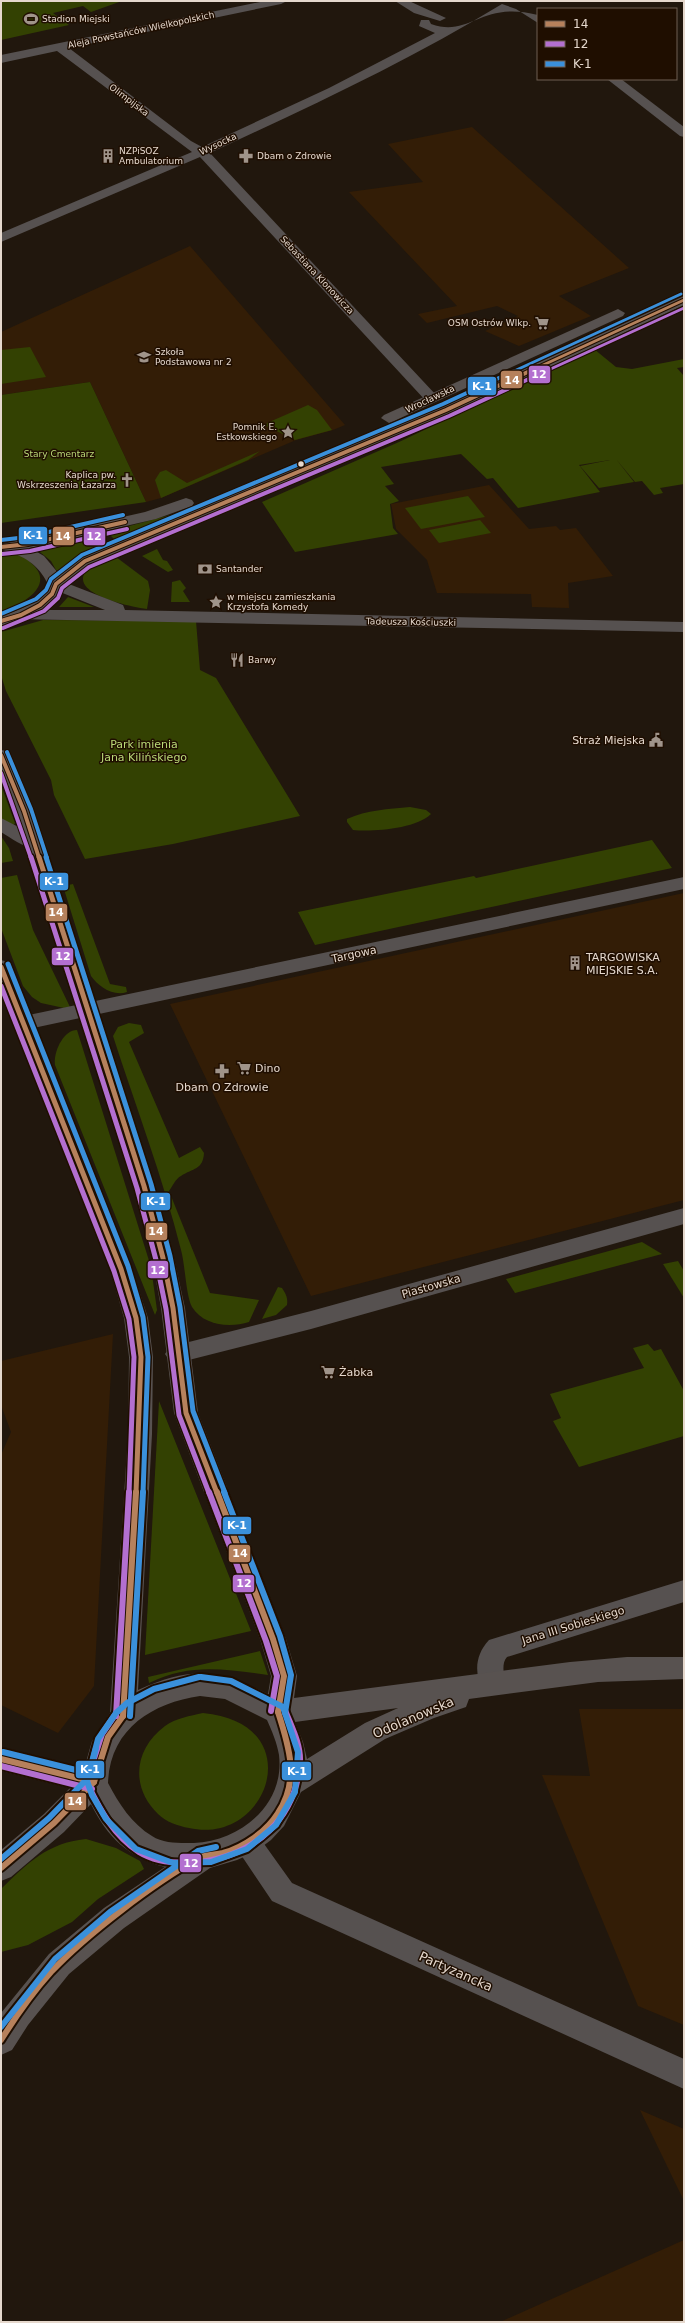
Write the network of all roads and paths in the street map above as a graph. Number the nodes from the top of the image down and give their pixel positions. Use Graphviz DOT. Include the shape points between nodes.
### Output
graph roads {
  1 [pos="281,1"];
  2 [pos="398,1"];
  3 [pos="401,1"];
  4 [pos="499,1"];
  5 [pos="505,1"];
  6 [pos="537,19"];
  7 [pos="450,23"];
  8 [pos="429,30"];
  9 [pos="58,46"];
  10 [pos="1,58"];
  11 [pos="614,80"];
  12 [pos="684,134"];
  13 [pos="202,152"];
  14 [pos="1,238"];
  15 [pos="684,283"];
  16 [pos="684,300"];
  17 [pos="431,398"];
  18 [pos="6,547"];
  19 [pos="56,584"];
  20 [pos="21,615"];
  21 [pos="139,615"];
  22 [pos="1,621"];
  23 [pos="684,626"];
  24 [pos="1,755"];
  25 [pos="1,824"];
  26 [pos="35,843"];
  27 [pos="684,883"];
  28 [pos="1,966"];
  29 [pos="88,1010"];
  30 [pos="24,1023"];
  31 [pos="684,1216"];
  32 [pos="178,1354"];
  33 [pos="684,1591"];
  34 [pos="684,1668"];
  35 [pos="520,1679"];
  36 [pos="492,1683"];
  37 [pos="278,1712"];
  38 [pos="123,1716"];
  39 [pos="1,1759"];
  40 [pos="94,1782"];
  41 [pos="292,1783"];
  42 [pos="247,1843"];
  43 [pos="202,1857"];
  44 [pos="1,1868"];
  45 [pos="1,2040"];
  46 [pos="684,2074"];
  1 -- 9 [label="street, Aleja Powstańców Wielkopolskich"];
  2 -- 8 [label="street"];
  3 -- 7 [label="street" via="418,11"];
  4 -- 7 [label="street, Wysocka"];
  5 -- 6 [label="street" via="520,6"];
  7 -- 8 [label="street, Wysocka"];
  7 -- 8 [label="street"];
  8 -- 13 [label="street, Wysocka" via="333,91"];
  9 -- 10 [label="street, Aleja Powstańców Wielkopolskich"];
  9 -- 13 [label="street, Olimpijska"];
  11 -- 12 [label="street"];
  13 -- 14 [label="street, Wysocka"];
  13 -- 17 [label="street, Sebastiana Klonowicza"];
  15 -- 17 [label="main road, Wrocławska"];
  16 -- 19 [label="main road, Wrocławska" via="446,410 270,485 112,548 85,561"];
  17 -- 18 [label="main road, Wrocławska" via="299,461 176,507 145,517"];
  18 -- 19 [label="main road" via="27,551 35,556 51,573"];
  19 -- 20 [label="main road, Wrocławska" via="52,594 44,602"];
  19 -- 21 [label="street, Tadeusza Kościuszki" via="102,604"];
  20 -- 21 [label="street, Tadeusza Kościuszki"];
  20 -- 22 [label="main road, Wrocławska"];
  21 -- 23 [label="street, Tadeusza Kościuszki" via="261,620"];
  24 -- 26 [label="main road" via="17,790"];
  25 -- 26 [label="street"];
  26 -- 29 [label="main road"];
  27 -- 29 [label="street, Targowa"];
  28 -- 30 [label="main road"];
  29 -- 30 [label="street, Targowa"];
  29 -- 32 [label="main road" via="144,1186 163,1258 173,1308"];
  30 -- 38 [label="main road" via="120,1269 136,1318 141,1357 140,1434"];
  31 -- 32 [label="street, Piastowska" via="311,1320"];
  32 -- 37 [label="main road" via="186,1414 281,1665 283,1687"];
  33 -- 36 [label="street, Jana III Sobieskiego" via="498,1648 491,1655 489,1664"];
  34 -- 35 [label="main road, Odolanowska" via="590,1671"];
  35 -- 36 [label="main road, Odolanowska"];
  35 -- 41 [label="main road, Odolanowska" via="428,1708 375,1731"];
  36 -- 37 [label="main road, Odolanowska"];
  37 -- 38 [label="main road" via="229,1688 200,1684 165,1690 145,1699"];
  37 -- 41 [label="main road" via="293,1759"];
  38 -- 40 [label="main road" via="108,1737"];
  39 -- 40 [label="street"];
  40 -- 43 [label="main road" via="106,1808 122,1830 145,1846 172,1856"];
  40 -- 44 [label="main road" via="54,1824"];
  41 -- 42 [label="main road" via="276,1816"];
  42 -- 43 [label="main road" via="226,1852"];
  42 -- 46 [label="street, Partyzancka" via="282,1892"];
  43 -- 45 [label="main road" via="114,1918 59,1964 17,2015"];
}
